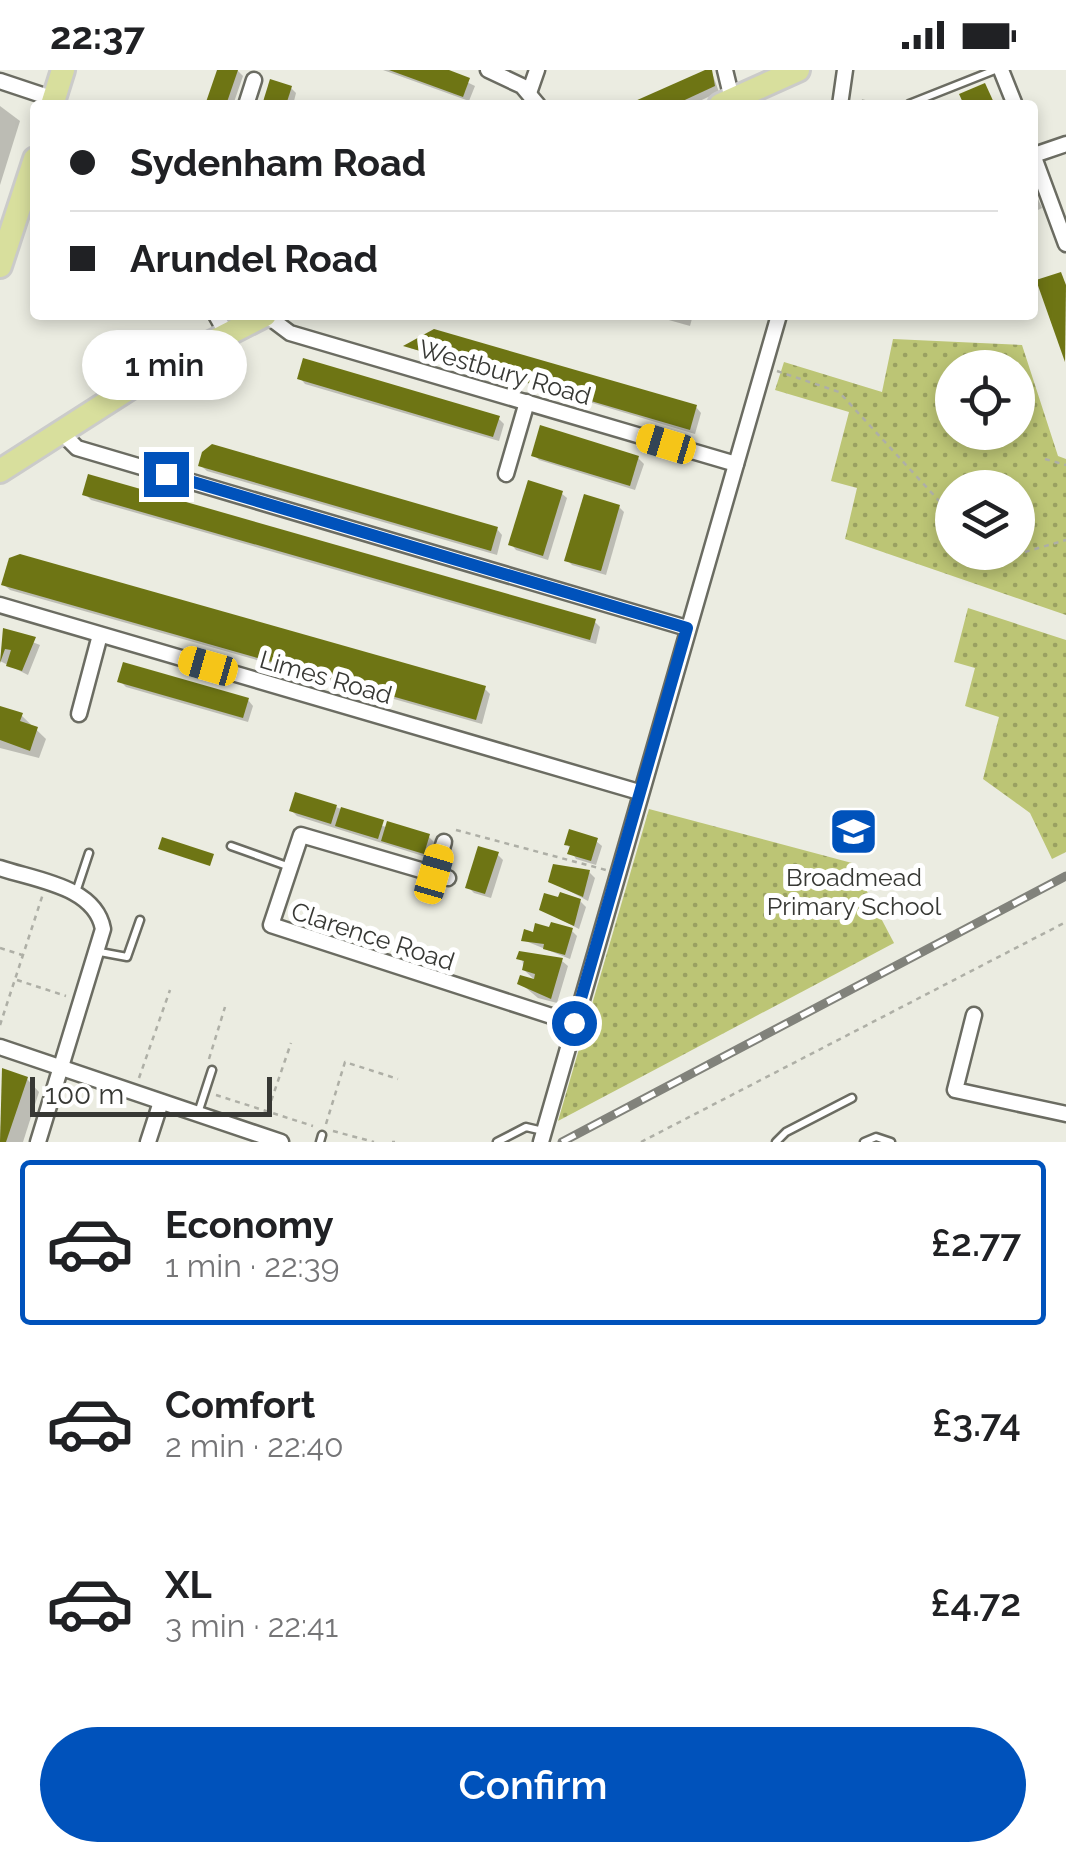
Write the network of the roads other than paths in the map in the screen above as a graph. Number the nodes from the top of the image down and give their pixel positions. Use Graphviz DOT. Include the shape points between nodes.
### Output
graph roads {
  1 [pos="63,70"];
  2 [pos="488,70"];
  3 [pos="538,70"];
  4 [pos="726,70"];
  5 [pos="798,70"];
  6 [pos="846,70"];
  7 [pos="998,70"];
  8 [pos="254,80"];
  9 [pos="0,81"];
  10 [pos="533,99"];
  11 [pos="48,100"];
  12 [pos="54,100"];
  13 [pos="248,100"];
  14 [pos="726,100"];
  15 [pos="730,100"];
  16 [pos="841,100"];
  17 [pos="919,100"];
  18 [pos="1013,100"];
  19 [pos="1066,144"];
  20 [pos="1038,152"];
  21 [pos="1038,167"];
  22 [pos="30,173"];
  23 [pos="1066,244"];
  24 [pos="0,266"];
  25 [pos="272,320"];
  26 [pos="778,320"];
  27 [pos="221,324"];
  28 [pos="527,402"];
  29 [pos="61,432"];
  30 [pos="736,464"];
  31 [pos="0,471"];
  32 [pos="506,474"];
  33 [pos="1,610"];
  34 [pos="687,628"];
  35 [pos="100,634"];
  36 [pos="79,714"];
  37 [pos="639,792"];
  38 [pos="444,842"];
  39 [pos="230,846"];
  40 [pos="89,854"];
  41 [pos="287,866"];
  42 [pos="0,868"];
  43 [pos="76,893"];
  44 [pos="140,920"];
  45 [pos="100,952"];
  46 [pos="974,1015"];
  47 [pos="574,1023"];
  48 [pos="0,1047"];
  49 [pos="62,1069"];
  50 [pos="212,1070"];
  51 [pos="852,1098"];
  52 [pos="161,1102"];
  53 [pos="198,1114"];
  54 [pos="1066,1114"];
  55 [pos="542,1137"];
  56 [pos="38,1142"];
  57 [pos="148,1142"];
  58 [pos="281,1142"];
  59 [pos="497,1142"];
  60 [pos="776,1142"];
  61 [pos="864,1142"];
  62 [pos="891,1142"];
  1 -- 12 [label="main road"];
  2 -- 10 [label="street"];
  3 -- 10 [label="street"];
  4 -- 14 [label="street"];
  5 -- 15 [label="main road"];
  6 -- 16 [label="street"];
  7 -- 17 [label="lane"];
  7 -- 18 [label="street"];
  8 -- 13 [label="street"];
  9 -- 11 [label="street"];
  19 -- 20 [label="street"];
  21 -- 23 [label="street"];
  22 -- 24 [label="main road"];
  25 -- 28 [label="street, Westbury Road" via="290,333"];
  26 -- 30 [label="street"];
  27 -- 29 [label="main road"];
  28 -- 30 [label="street, Westbury Road"];
  28 -- 32 [label="street"];
  29 -- 31 [label="main road"];
  29 -- 34 [label="street" via="77,448"];
  30 -- 34 [label="street"];
  33 -- 35 [label="street, Limes Road"];
  34 -- 37 [label="street"];
  35 -- 36 [label="street"];
  35 -- 37 [label="street, Limes Road"];
  37 -- 47 [label="street"];
  38 -- 41 [label="street, Clarence Road" via="442,876 308,833 296,838"];
  39 -- 41 [label="lane"];
  40 -- 43 [label="lane"];
  41 -- 47 [label="street, Clarence Road" via="270,918 275,929"];
  42 -- 43 [label="street"];
  43 -- 45 [label="street" via="99,915"];
  44 -- 45 [label="lane" via="127,957"];
  45 -- 49 [label="street"];
  46 -- 54 [label="street" via="955,1090"];
  47 -- 55 [label="street"];
  48 -- 49 [label="street"];
  49 -- 52 [label="street"];
  49 -- 56 [label="street"];
  50 -- 53 [label="lane"];
  51 -- 60 [label="lane"];
  52 -- 53 [label="street"];
  52 -- 57 [label="street"];
  53 -- 58 [label="street"];
  55 -- 59 [label="lane" via="526,1127"];
  61 -- 62 [label="lane"];
}
